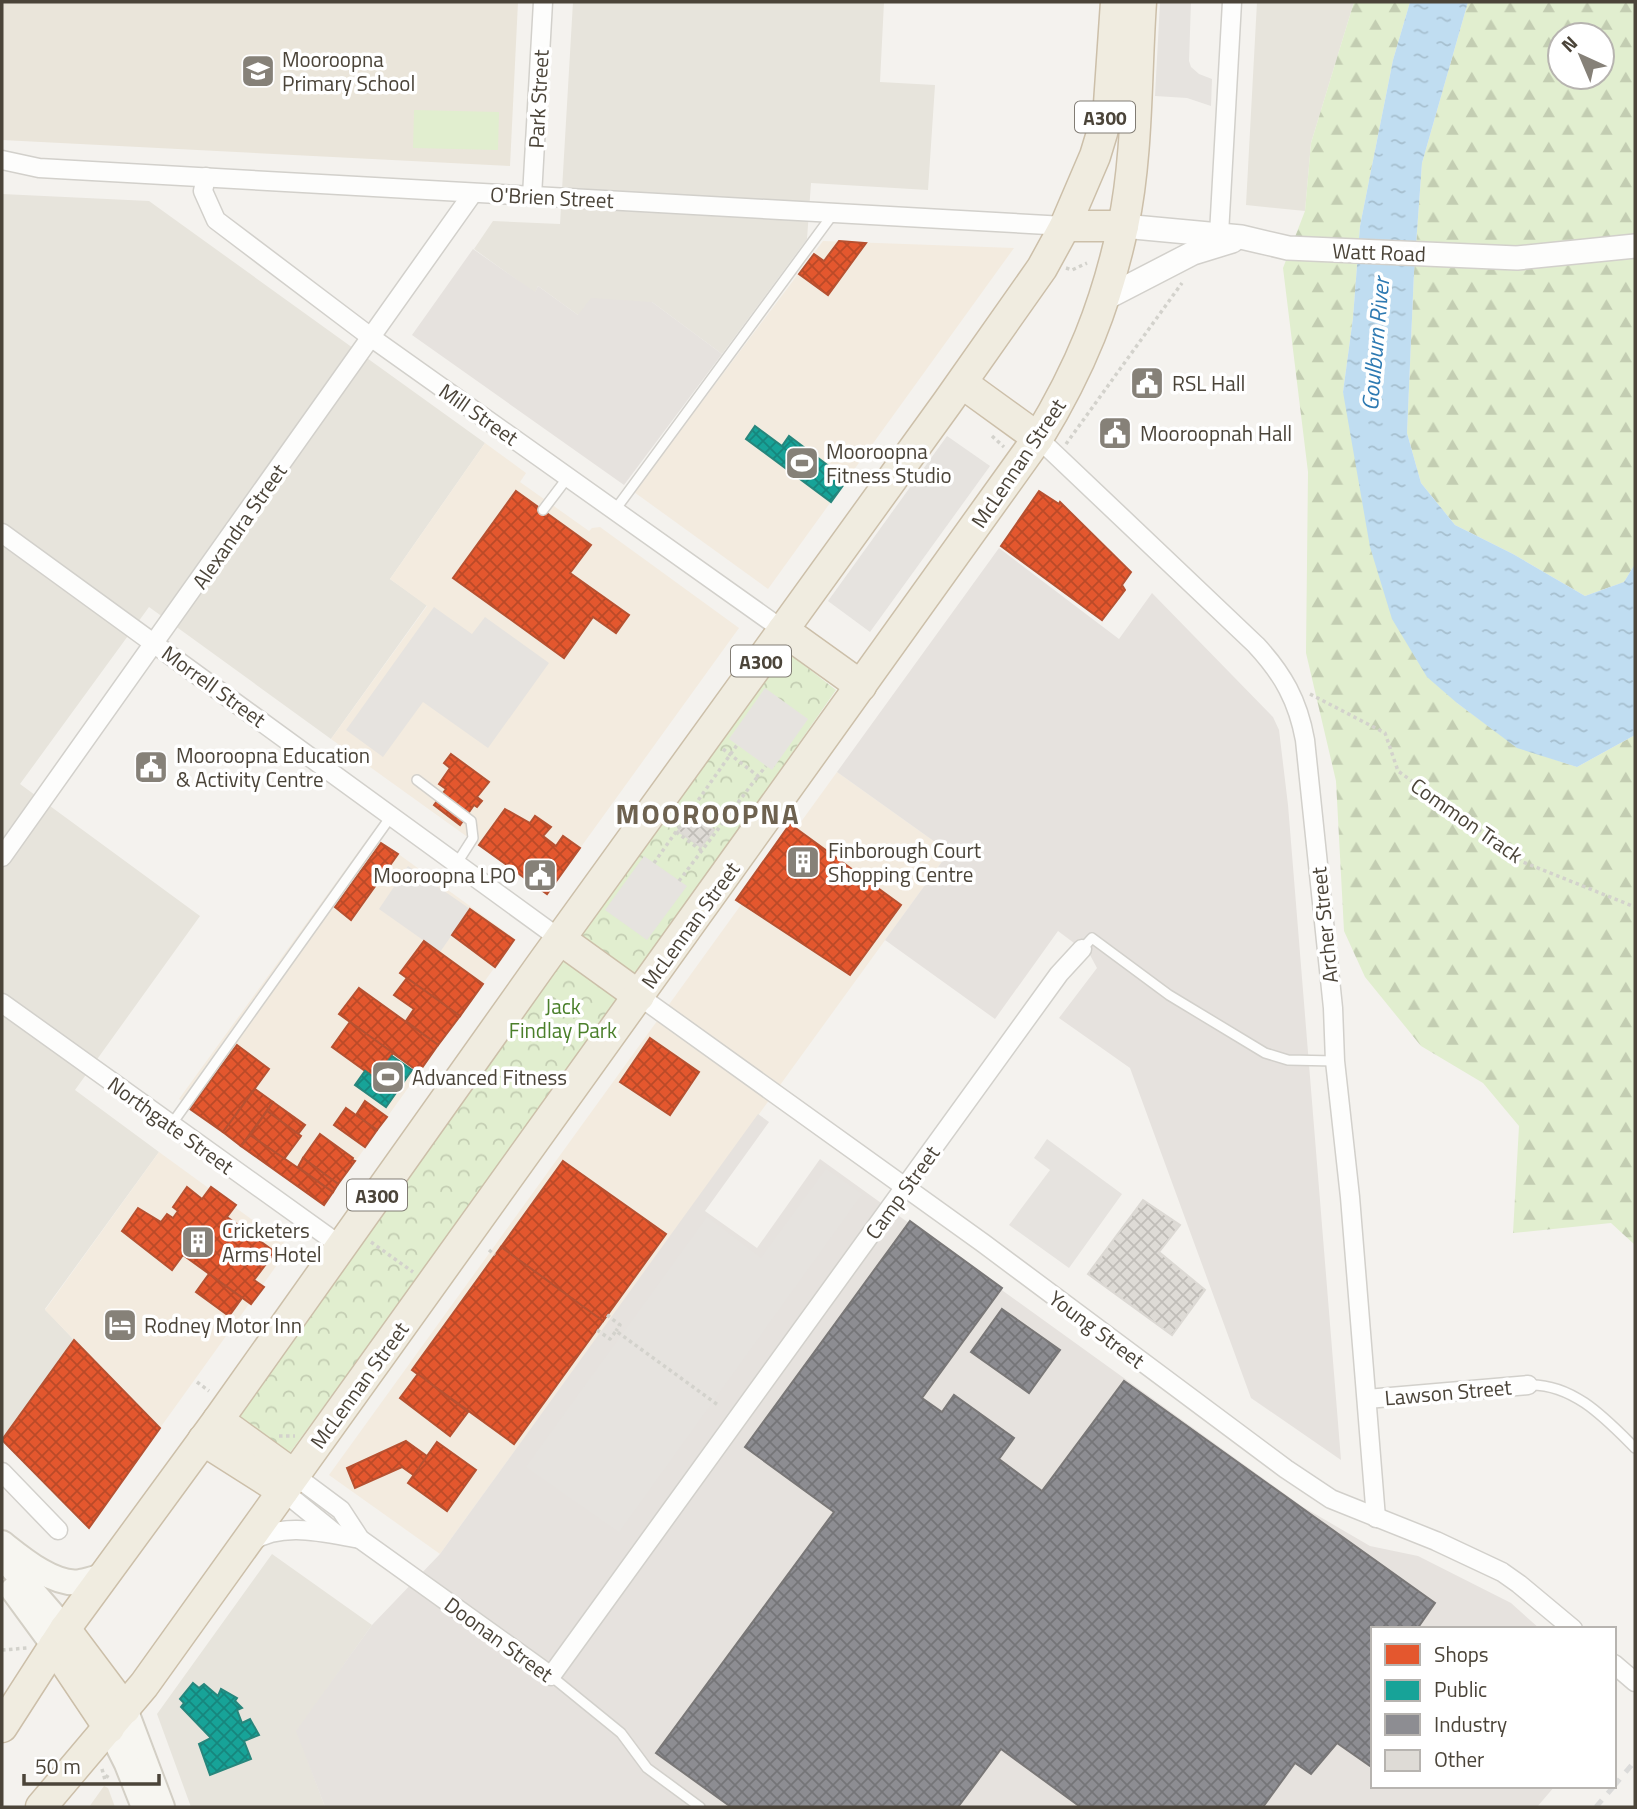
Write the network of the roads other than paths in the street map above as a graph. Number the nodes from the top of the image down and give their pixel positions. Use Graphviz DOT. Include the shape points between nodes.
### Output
graph roads {
  1 [pos="544,2"];
  2 [pos="1116,2"];
  3 [pos="1141,2"];
  4 [pos="1232,2"];
  5 [pos="2,160"];
  6 [pos="39,168"];
  7 [pos="2,172"];
  8 [pos="206,177"];
  9 [pos="473,193"];
  10 [pos="532,196"];
  11 [pos="834,212"];
  12 [pos="1065,226"];
  13 [pos="1123,226"];
  14 [pos="1219,234"];
  15 [pos="1249,239"];
  16 [pos="1635,246"];
  17 [pos="1104,299"];
  18 [pos="372,338"];
  19 [pos="962,383"];
  20 [pos="1048,447"];
  21 [pos="568,477"];
  22 [pos="543,510"];
  23 [pos="615,510"];
  24 [pos="2,533"];
  25 [pos="783,630"];
  26 [pos="155,643"];
  27 [pos="861,687"];
  28 [pos="417,780"];
  29 [pos="392,815"];
  30 [pos="2,857"];
  31 [pos="457,863"];
  32 [pos="560,939"];
  33 [pos="1082,948"];
  34 [pos="639,996"];
  35 [pos="2,1003"];
  36 [pos="1335,1061"];
  37 [pos="171,1125"];
  38 [pos="905,1188"];
  39 [pos="347,1237"];
  40 [pos="1528,1385"];
  41 [pos="1367,1399"];
  42 [pos="211,1430"];
  43 [pos="1635,1448"];
  44 [pos="2,1472"];
  45 [pos="289,1483"];
  46 [pos="1376,1518"];
  47 [pos="58,1530"];
  48 [pos="339,1536"];
  49 [pos="360,1539"];
  50 [pos="2,1542"];
  51 [pos="239,1551"];
  52 [pos="2,1556"];
  53 [pos="107,1574"];
  54 [pos="2,1576"];
  55 [pos="1571,1627"];
  56 [pos="48,1641"];
  57 [pos="1616,1666"];
  58 [pos="551,1676"];
  59 [pos="1635,1682"];
  60 [pos="117,1719"];
  61 [pos="2,1727"];
  62 [pos="41,1807"];
  63 [pos="144,1807"];
  64 [pos="162,1807"];
  65 [pos="700,1807"];
  1 -- 10 [label="street, Park Street"];
  2 -- 12 [label="highway, A300" via="1109,104 1095,156"];
  3 -- 13 [label="highway, McLennan Street / A300"];
  4 -- 14 [label="street"];
  5 -- 6 [label="street, O'Brien Street"];
  6 -- 7 [label="street, O'Brien Street"];
  6 -- 8 [label="street, O'Brien Street"];
  8 -- 9 [label="street, O'Brien Street"];
  8 -- 18 [label="street, Mill Street" via="204,191 216,220"];
  9 -- 10 [label="street, O'Brien Street"];
  9 -- 18 [label="street, Alexandra Street"];
  10 -- 11 [label="street, O'Brien Street"];
  11 -- 12 [label="street, O'Brien Street"];
  11 -- 23 [label="lane"];
  12 -- 13 [label="highway"];
  12 -- 19 [label="highway, A300" via="1042,268"];
  13 -- 14 [label="street, Watt Road"];
  13 -- 17 [label="highway, McLennan Street / A300"];
  14 -- 15 [label="street, Watt Road"];
  15 -- 16 [label="street, Watt Road" via="1292,249 1517,258"];
  15 -- 17 [label="street" via="1193,253"];
  17 -- 20 [label="highway, McLennan Street / A300"];
  18 -- 21 [label="street, Mill Street"];
  18 -- 26 [label="street, Alexandra Street"];
  19 -- 20 [label="highway"];
  19 -- 25 [label="highway, A300"];
  20 -- 27 [label="highway, McLennan Street / A300" via="1020,463"];
  20 -- 36 [label="street, Archer Street" via="1256,645 1289,686 1306,740"];
  21 -- 22 [label="lane"];
  21 -- 23 [label="street, Mill Street"];
  23 -- 25 [label="street, Mill Street"];
  24 -- 26 [label="street, Morrell Street"];
  25 -- 27 [label="highway"];
  25 -- 32 [label="highway, A300"];
  26 -- 29 [label="street, Morrell Street"];
  26 -- 30 [label="street, Alexandra Street"];
  27 -- 34 [label="highway, McLennan Street / A300"];
  28 -- 31 [label="lane" via="471,821 473,838"];
  29 -- 31 [label="street, Morrell Street"];
  29 -- 37 [label="lane"];
  31 -- 32 [label="street, Morrell Street"];
  32 -- 34 [label="highway"];
  32 -- 39 [label="highway, A300"];
  33 -- 36 [label="lane, Camp Street" via="1092,938 1169,995 1265,1054 1288,1060"];
  33 -- 38 [label="street, Camp Street"];
  34 -- 38 [label="street, Young Street"];
  34 -- 45 [label="highway, McLennan Street / A300"];
  35 -- 37 [label="street, Northgate Street"];
  36 -- 41 [label="street, Archer Street"];
  37 -- 39 [label="street, Northgate Street"];
  38 -- 46 [label="street, Young Street" via="1286,1469 1331,1499"];
  38 -- 58 [label="street, Camp Street"];
  39 -- 42 [label="highway, A300"];
  40 -- 41 [label="street, Lawson Street"];
  40 -- 43 [label="lane" via="1579,1398"];
  41 -- 46 [label="street, Archer Street"];
  42 -- 45 [label="highway"];
  42 -- 53 [label="highway, A300"];
  44 -- 47 [label="street"];
  45 -- 48 [label="street"];
  45 -- 49 [label="street, Doonan Street" via="341,1510"];
  45 -- 51 [label="highway, McLennan Street / A300"];
  46 -- 55 [label="street, Young Street" via="1511,1578"];
  48 -- 49 [label="street"];
  48 -- 51 [label="street" via="274,1532"];
  49 -- 58 [label="street, Doonan Street"];
  50 -- 53 [label="main road" via="33,1566 66,1581 81,1582"];
  51 -- 60 [label="highway, McLennan Street / A300"];
  52 -- 56 [label="main road"];
  53 -- 56 [label="highway, A300"];
  54 -- 56 [label="main road"];
  56 -- 60 [label="highway"];
  56 -- 61 [label="highway, A300"];
  57 -- 59 [label="street"];
  58 -- 65 [label="lane, Doonan Street" via="621,1733 647,1768"];
  60 -- 62 [label="highway, McLennan Street / A300"];
  60 -- 63 [label="main road" via="127,1764"];
  60 -- 64 [label="main road"];
}
